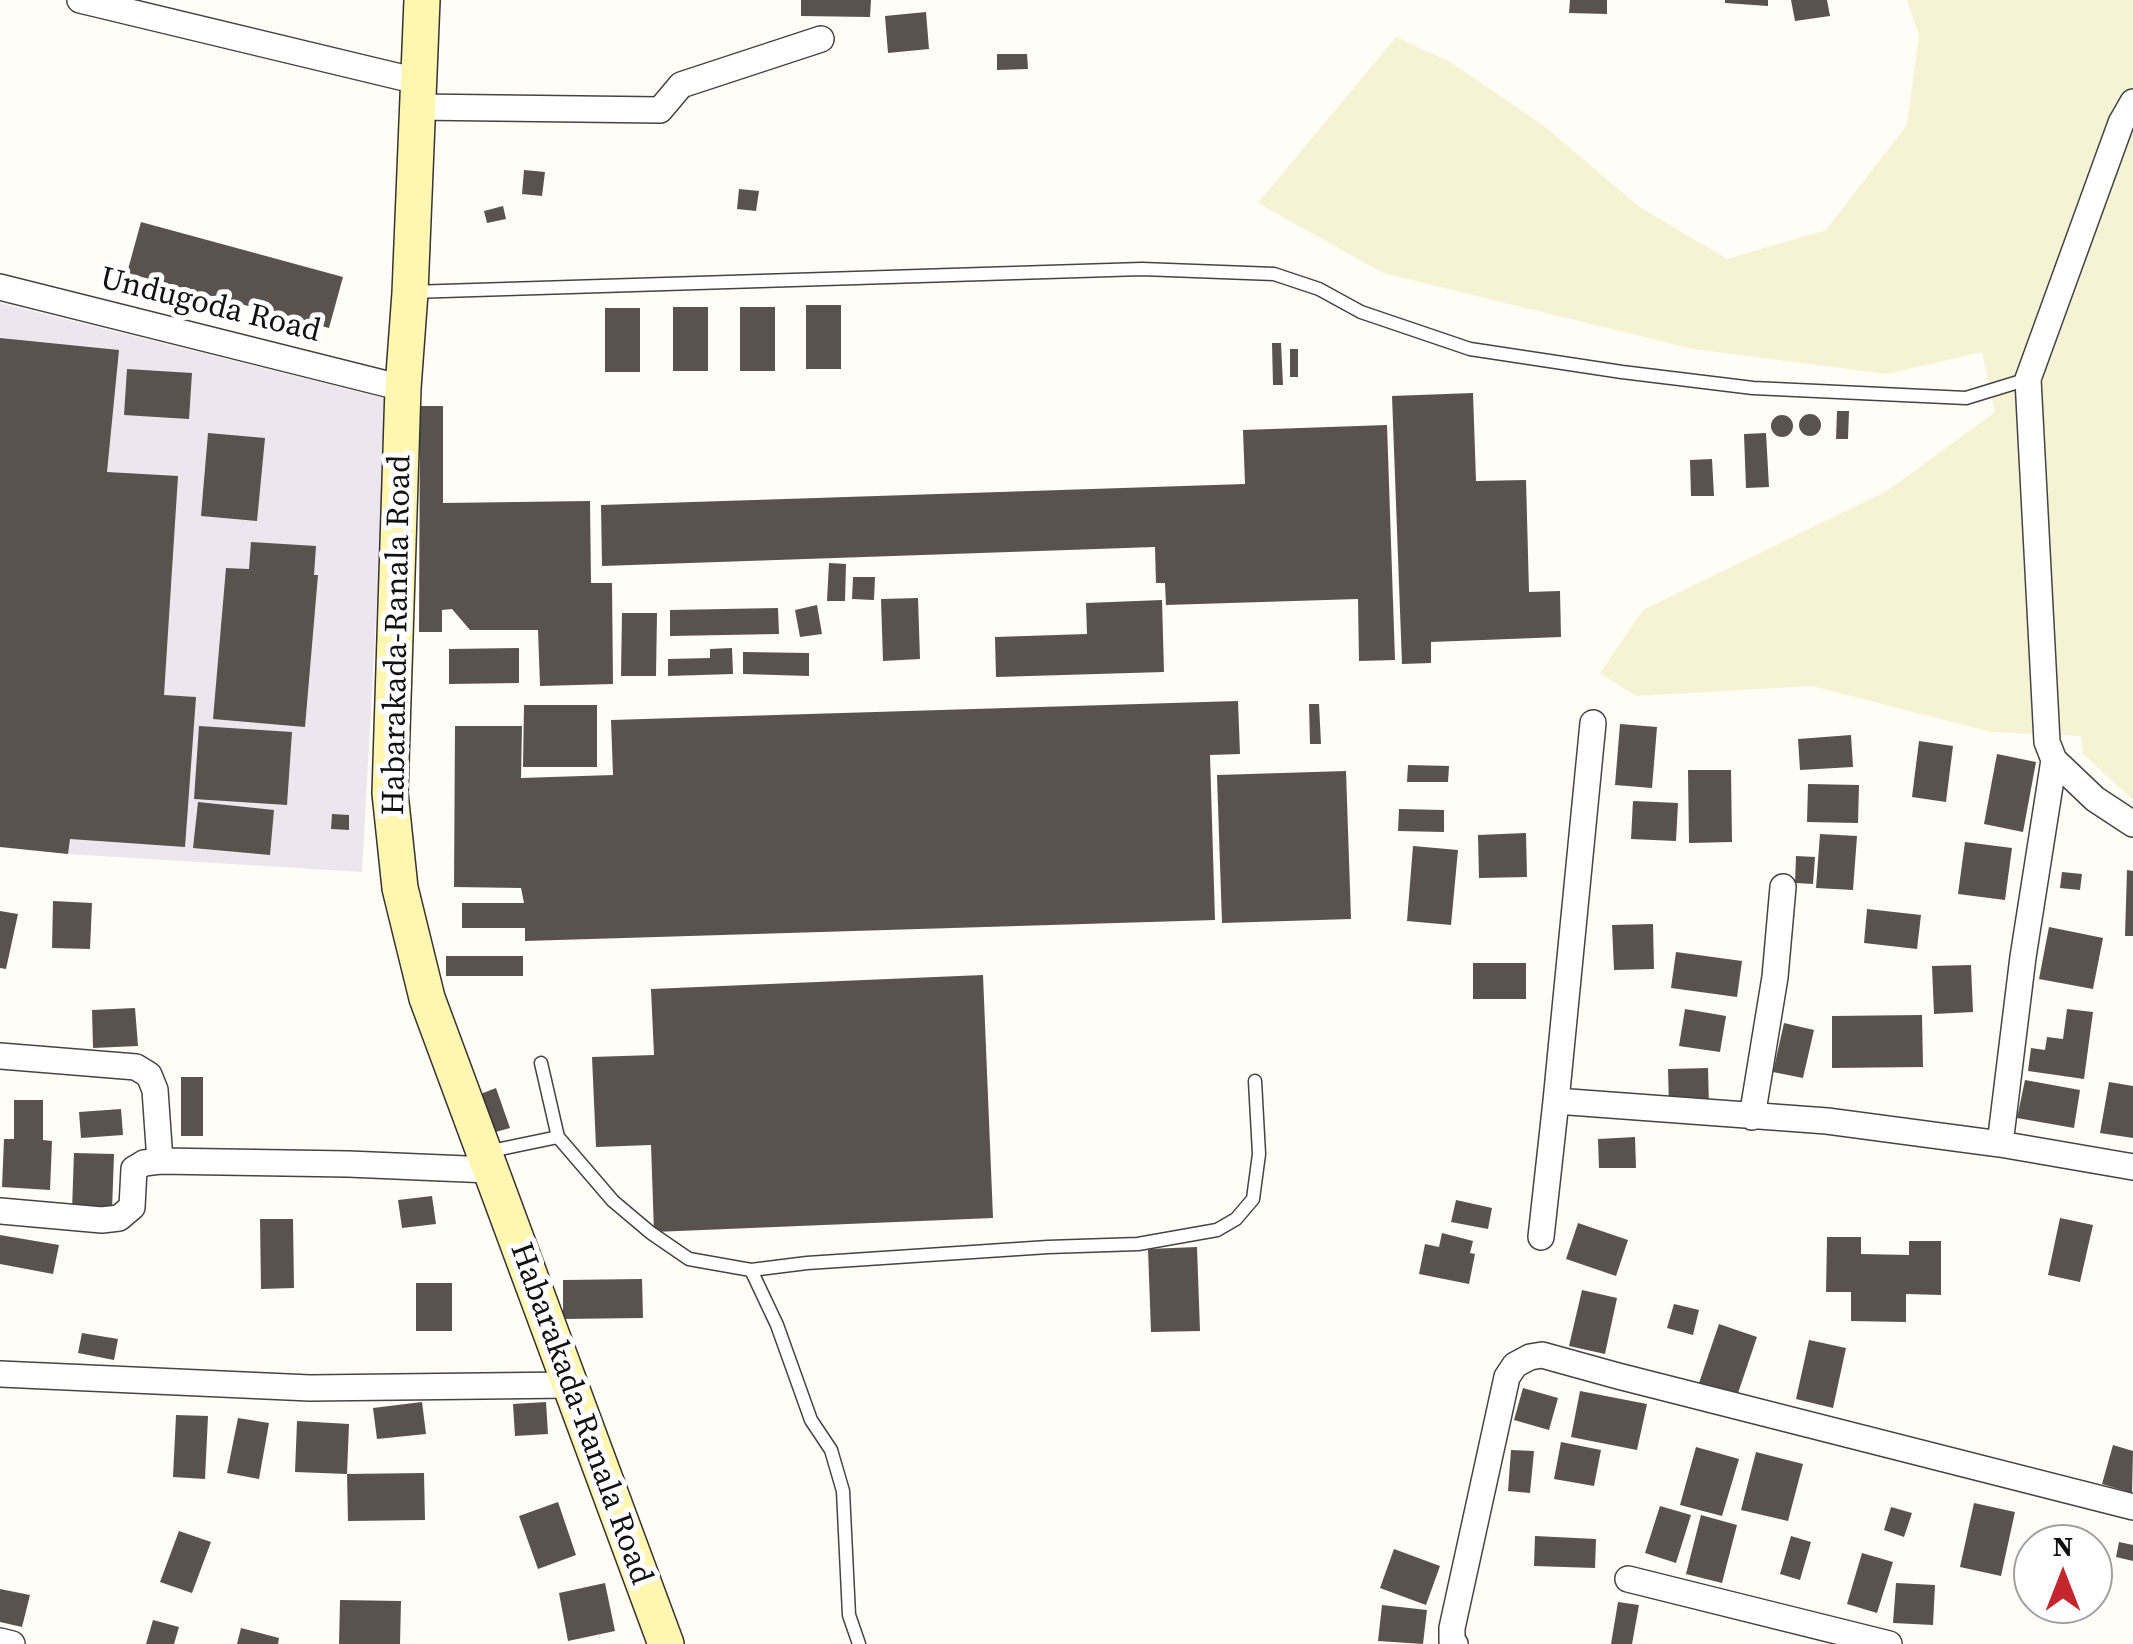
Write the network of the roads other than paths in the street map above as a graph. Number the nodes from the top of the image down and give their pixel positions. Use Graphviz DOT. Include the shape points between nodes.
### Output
graph roads {
  1 [pos="80,0"];
  2 [pos="422,0"];
  3 [pos="821,39"];
  4 [pos="416,94"];
  5 [pos="2133,102"];
  6 [pos="0,286"];
  7 [pos="410,292"];
  8 [pos="2028,380"];
  9 [pos="403,388"];
  10 [pos="1592,723"];
  11 [pos="2054,760"];
  12 [pos="2133,824"];
  13 [pos="1783,887"];
  14 [pos="0,1056"];
  15 [pos="541,1063"];
  16 [pos="1255,1081"];
  17 [pos="1556,1101"];
  18 [pos="1752,1117"];
  19 [pos="558,1137"];
  20 [pos="2000,1144"];
  21 [pos="160,1161"];
  22 [pos="486,1161"];
  23 [pos="2133,1167"];
  24 [pos="0,1212"];
  25 [pos="1541,1237"];
  26 [pos="752,1270"];
  27 [pos="0,1374"];
  28 [pos="570,1386"];
  29 [pos="2133,1507"];
  30 [pos="1628,1579"];
  31 [pos="0,1641"];
  32 [pos="12,1644"];
  33 [pos="666,1644"];
  34 [pos="859,1644"];
  35 [pos="1455,1644"];
  36 [pos="1889,1644"];
  1 -- 4 [label="street"];
  2 -- 4 [label="main road, Habarakada-Ranala Road"];
  3 -- 4 [label="street" via="680,85 660,110"];
  4 -- 7 [label="main road, Habarakada-Ranala Road"];
  5 -- 8 [label="street"];
  6 -- 9 [label="street, Undugoda Road"];
  7 -- 8 [label="lane" via="1142,269 1274,274 1470,349 1622,372 1753,388 1966,398"];
  7 -- 9 [label="main road, Habarakada-Ranala Road"];
  8 -- 11 [label="street"];
  9 -- 22 [label="main road, Habarakada-Ranala Road" via="390,793 400,888 428,998"];
  10 -- 17 [label="street"];
  11 -- 12 [label="street"];
  11 -- 20 [label="street"];
  13 -- 18 [label="street"];
  14 -- 21 [label="street" via="136,1067 149,1075"];
  15 -- 19 [label="lane"];
  16 -- 26 [label="lane" via="1259,1154 1252,1199 1217,1230 1138,1244"];
  17 -- 18 [label="street"];
  17 -- 25 [label="street"];
  18 -- 20 [label="street"];
  19 -- 22 [label="lane"];
  19 -- 26 [label="lane" via="613,1201 652,1234 690,1259"];
  20 -- 23 [label="street"];
  21 -- 22 [label="street"];
  21 -- 24 [label="street" via="134,1169 132,1207 120,1218"];
  22 -- 28 [label="main road, Habarakada-Ranala Road"];
  26 -- 34 [label="lane" via="811,1420 831,1450 843,1492 849,1615"];
  27 -- 28 [label="street" via="310,1388"];
  28 -- 33 [label="main road, Habarakada-Ranala Road"];
  29 -- 35 [label="street" via="1530,1357 1508,1378 1452,1628"];
  30 -- 36 [label="street"];
  31 -- 32 [label="street"];
}
